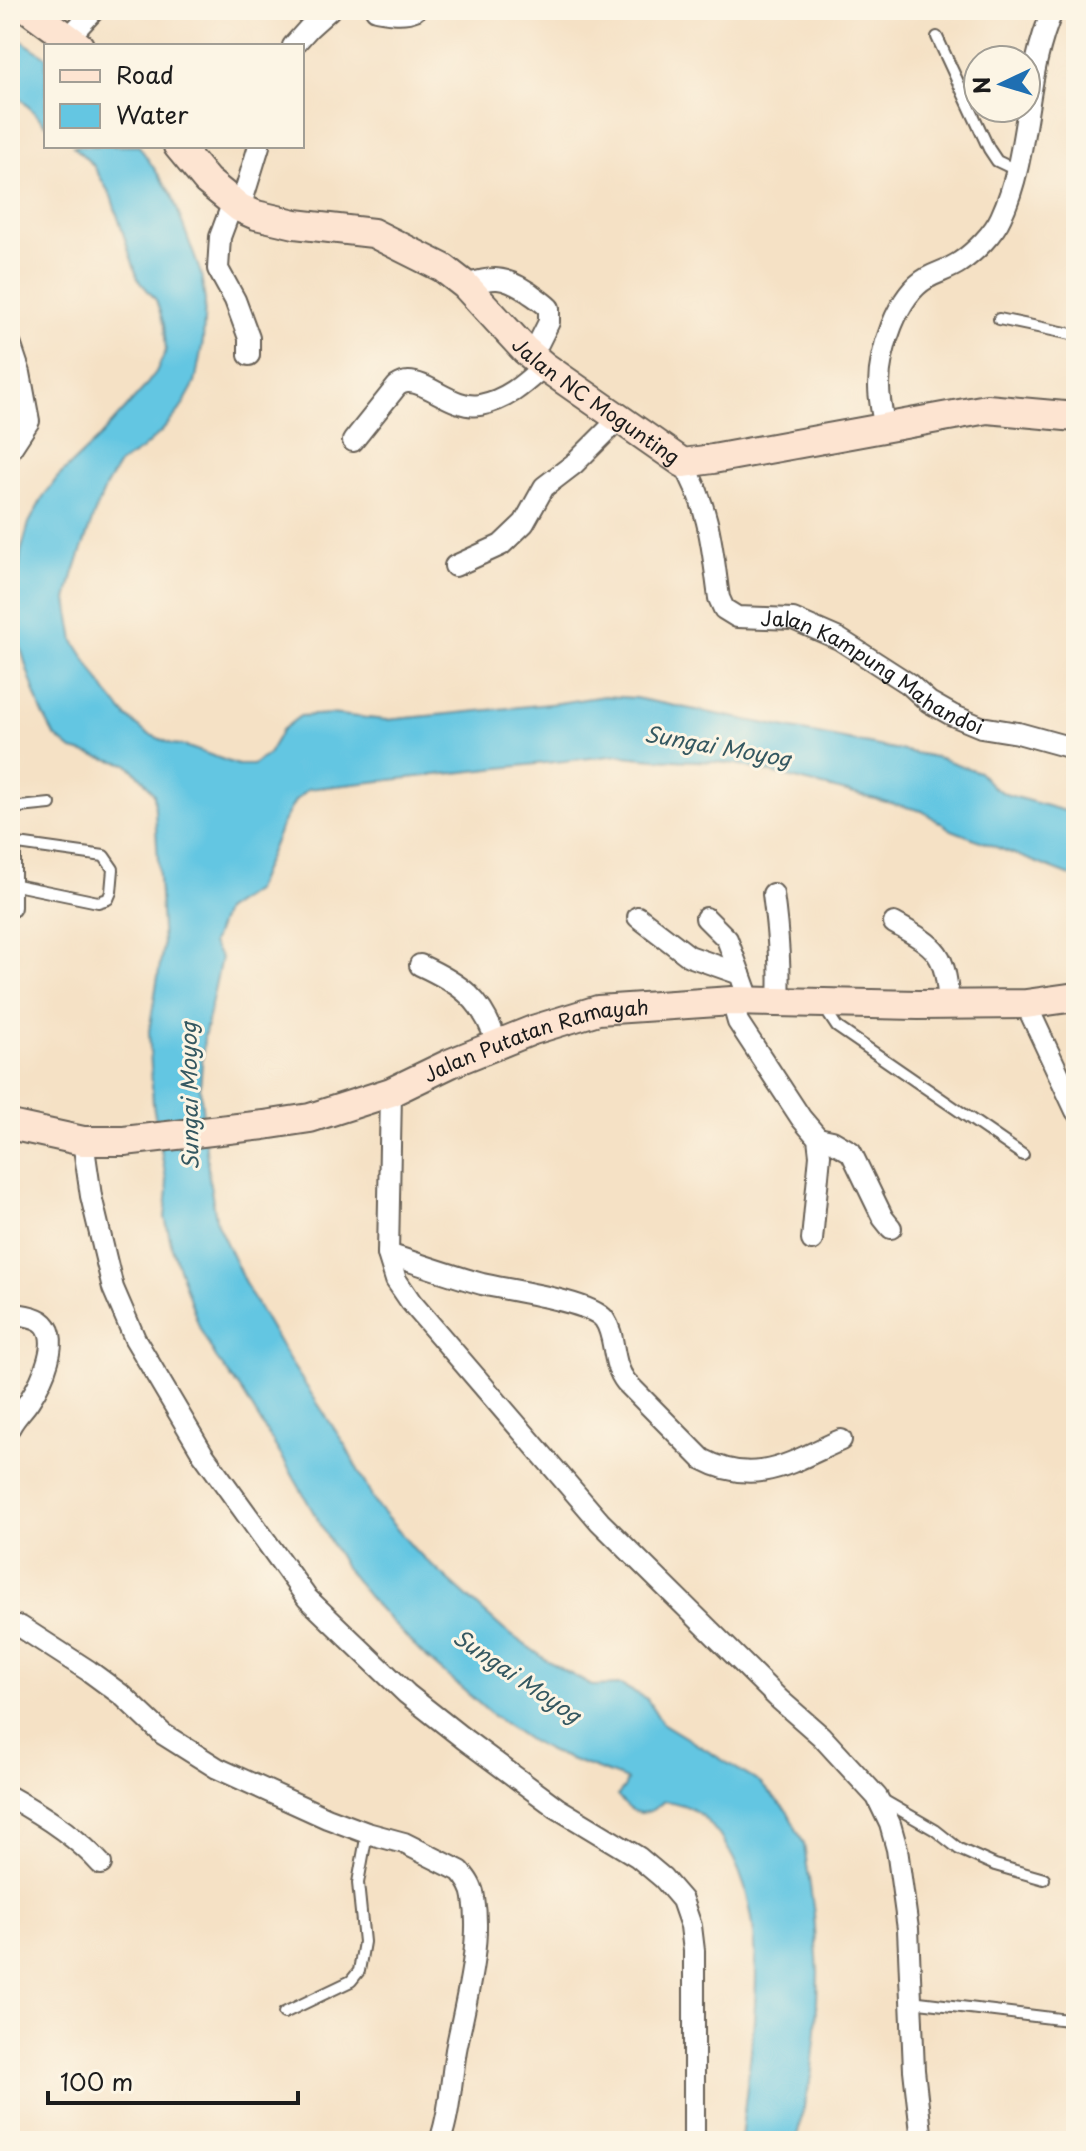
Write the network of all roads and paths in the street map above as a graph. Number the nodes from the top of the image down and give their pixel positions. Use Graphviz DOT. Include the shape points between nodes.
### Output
graph roads {
  1 [pos="30,10"];
  2 [pos="94,10"];
  3 [pos="329,10"];
  4 [pos="376,10"];
  5 [pos="415,10"];
  6 [pos="1053,10"];
  7 [pos="937,37"];
  8 [pos="74,42"];
  9 [pos="295,44"];
  10 [pos="180,148"];
  11 [pos="258,148"];
  12 [pos="1018,171"];
  13 [pos="237,205"];
  14 [pos="465,285"];
  15 [pos="999,319"];
  16 [pos="1076,335"];
  17 [pos="10,343"];
  18 [pos="249,355"];
  19 [pos="538,361"];
  20 [pos="1076,417"];
  21 [pos="620,418"];
  22 [pos="885,428"];
  23 [pos="353,441"];
  24 [pos="10,450"];
  25 [pos="683,463"];
  26 [pos="455,566"];
  27 [pos="1076,749"];
  28 [pos="50,804"];
  29 [pos="10,808"];
  30 [pos="10,843"];
  31 [pos="11,884"];
  32 [pos="773,894"];
  33 [pos="10,907"];
  34 [pos="638,917"];
  35 [pos="706,918"];
  36 [pos="894,923"];
  37 [pos="420,965"];
  38 [pos="740,974"];
  39 [pos="1076,997"];
  40 [pos="741,1002"];
  41 [pos="779,1002"];
  42 [pos="825,1002"];
  43 [pos="1026,1004"];
  44 [pos="949,1005"];
  45 [pos="497,1044"];
  46 [pos="391,1092"];
  47 [pos="1076,1111"];
  48 [pos="10,1125"];
  49 [pos="818,1138"];
  50 [pos="83,1141"];
  51 [pos="1023,1155"];
  52 [pos="891,1228"];
  53 [pos="812,1240"];
  54 [pos="388,1254"];
  55 [pos="10,1313"];
  56 [pos="10,1427"];
  57 [pos="841,1440"];
  58 [pos="10,1624"];
  59 [pos="10,1797"];
  60 [pos="877,1797"];
  61 [pos="367,1833"];
  62 [pos="101,1864"];
  63 [pos="1044,1879"];
  64 [pos="911,2001"];
  65 [pos="284,2013"];
  66 [pos="1076,2021"];
  67 [pos="440,2141"];
  68 [pos="694,2141"];
  69 [pos="922,2141"];
  1 -- 8 [label="main road"];
  2 -- 8 [label="street"];
  3 -- 9 [label="street"];
  4 -- 5 [label="street"];
  6 -- 12 [label="street" via="1038,52"];
  7 -- 12 [label="lane" via="989,149 997,161"];
  10 -- 13 [label="main road, Jalan NC Mogunting" via="207,181"];
  11 -- 13 [label="street"];
  12 -- 22 [label="street" via="1001,219 983,241 960,262 925,279 902,302 885,347 879,383"];
  13 -- 14 [label="main road, Jalan NC Mogunting" via="295,224 373,233"];
  13 -- 18 [label="street" via="220,237 218,269 249,338"];
  14 -- 19 [label="main road, Jalan NC Mogunting"];
  14 -- 19 [label="street" via="510,280 549,308"];
  15 -- 16 [label="lane"];
  17 -- 24 [label="street" via="29,421"];
  19 -- 21 [label="main road, Jalan NC Mogunting"];
  19 -- 23 [label="street" via="517,390 478,406 407,381 397,386"];
  20 -- 22 [label="main road, Jalan NC Mogunting" via="987,409"];
  21 -- 25 [label="main road, Jalan NC Mogunting"];
  21 -- 26 [label="street" via="544,487 524,523 501,545"];
  22 -- 25 [label="main road, Jalan NC Mogunting"];
  25 -- 27 [label="street, Jalan Kampung Mahandoi" via="708,521 724,609 737,617 793,619 839,639 952,715"];
  28 -- 29 [label="lane"];
  30 -- 31 [label="street"];
  30 -- 31 [label="lane" via="104,856 113,869 108,899 98,902"];
  31 -- 33 [label="street"];
  32 -- 41 [label="street"];
  34 -- 38 [label="street" via="689,956"];
  35 -- 38 [label="street" via="727,939"];
  36 -- 44 [label="street" via="924,940 942,960"];
  37 -- 45 [label="street" via="452,980 475,1001 491,1023"];
  38 -- 40 [label="street"];
  39 -- 43 [label="main road, Jalan Putatan Ramayah"];
  40 -- 41 [label="main road, Jalan Putatan Ramayah"];
  40 -- 45 [label="main road, Jalan Putatan Ramayah" via="598,1010"];
  40 -- 49 [label="street" via="738,1022"];
  41 -- 42 [label="main road, Jalan Putatan Ramayah"];
  42 -- 44 [label="main road, Jalan Putatan Ramayah"];
  42 -- 51 [label="lane" via="837,1027"];
  43 -- 44 [label="main road, Jalan Putatan Ramayah"];
  43 -- 47 [label="street"];
  45 -- 46 [label="main road, Jalan Putatan Ramayah"];
  46 -- 50 [label="main road, Jalan Putatan Ramayah" via="310,1118 124,1141"];
  46 -- 54 [label="street"];
  48 -- 50 [label="main road, Jalan Putatan Ramayah"];
  49 -- 52 [label="street" via="851,1152"];
  49 -- 53 [label="street"];
  50 -- 68 [label="street" via="113,1288 135,1339 203,1454 307,1598 407,1694 500,1768 638,1857 682,1900 694,1951"];
  54 -- 57 [label="street" via="595,1312 610,1332 617,1371 715,1467 770,1471"];
  54 -- 60 [label="street" via="396,1280 411,1302 582,1502"];
  55 -- 56 [label="street" via="43,1322 51,1346 39,1383"];
  58 -- 61 [label="street" via="89,1671 163,1734 217,1768"];
  59 -- 62 [label="street" via="87,1847"];
  60 -- 63 [label="lane" via="959,1849"];
  60 -- 64 [label="street" via="897,1849"];
  61 -- 65 [label="lane" via="358,1883 364,1942 359,1971 351,1981"];
  61 -- 67 [label="street" via="404,1843 460,1871 473,1892 474,1956"];
  64 -- 66 [label="lane"];
  64 -- 69 [label="street"];
}
